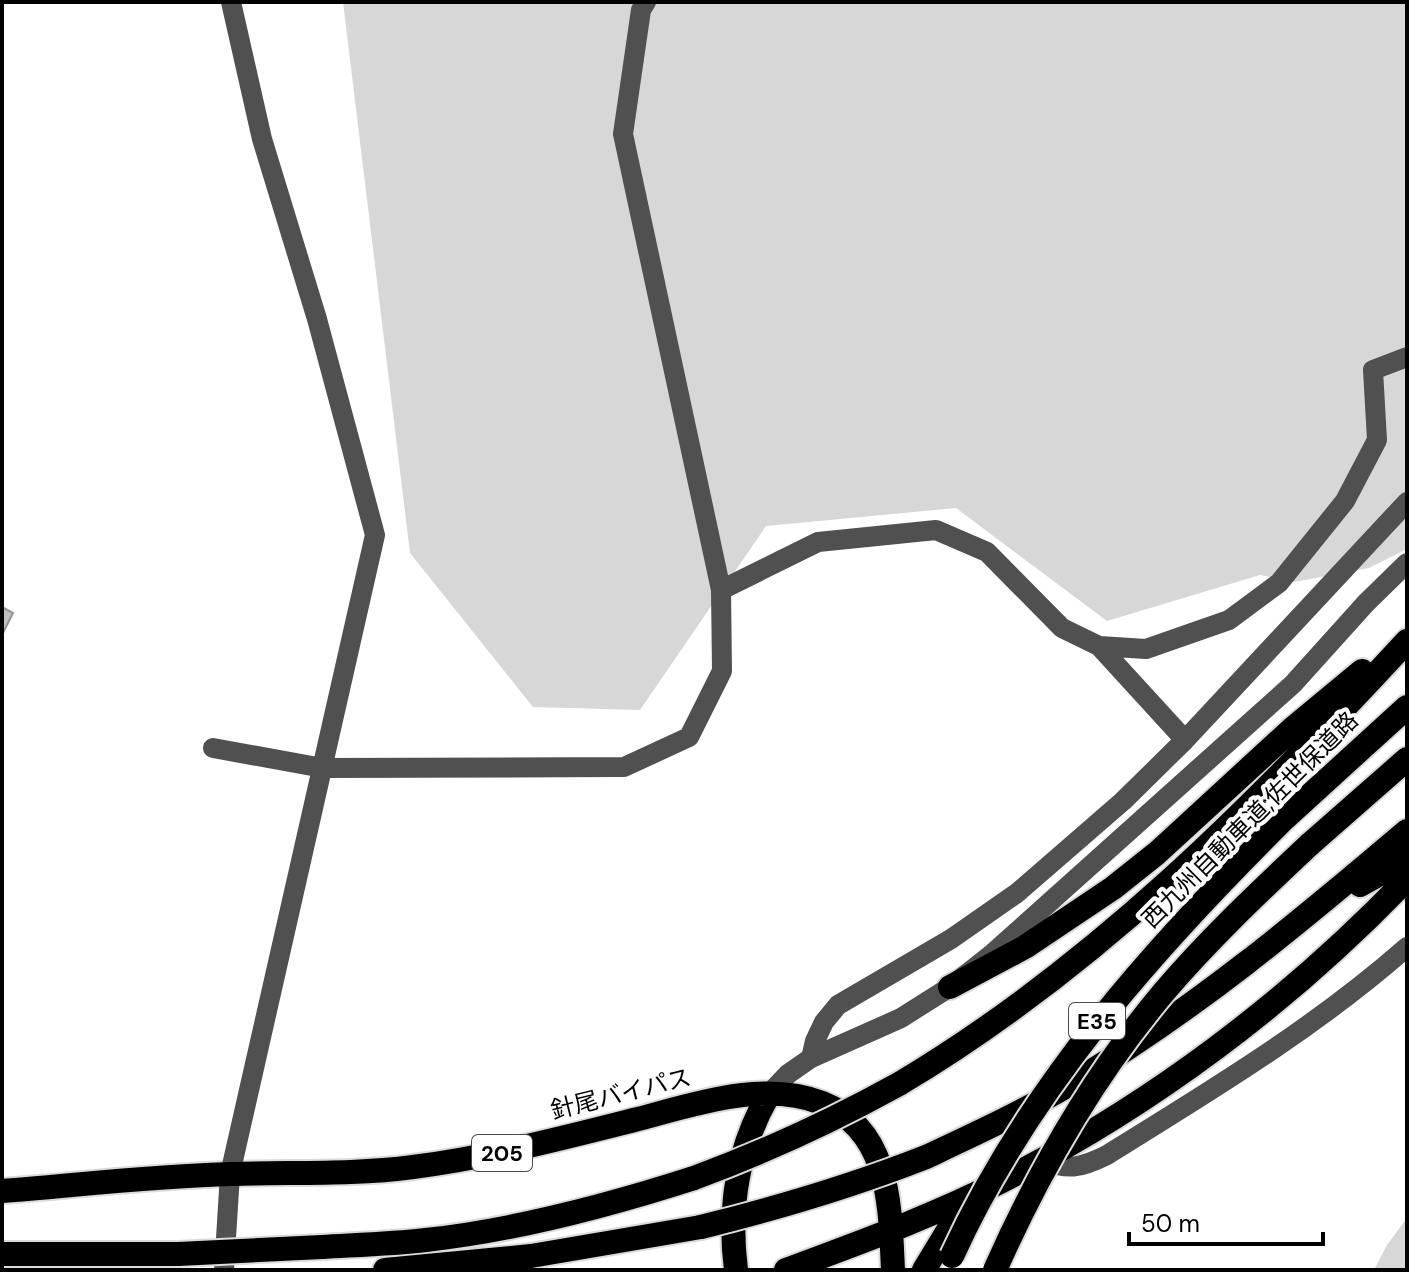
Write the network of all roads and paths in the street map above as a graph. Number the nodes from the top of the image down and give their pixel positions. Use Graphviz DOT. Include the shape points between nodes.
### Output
graph roads {
  1 [pos="231,2"];
  2 [pos="646,2"];
  3 [pos="1407,357"];
  4 [pos="1407,502"];
  5 [pos="1407,563"];
  6 [pos="721,590"];
  7 [pos="1407,634"];
  8 [pos="1407,641"];
  9 [pos="1099,646"];
  10 [pos="1407,707"];
  11 [pos="1185,740"];
  12 [pos="213,748"];
  13 [pos="1407,759"];
  14 [pos="323,768"];
  15 [pos="1407,831"];
  16 [pos="1407,859"];
  17 [pos="1407,879"];
  18 [pos="1407,895"];
  19 [pos="1282,936"];
  20 [pos="1407,947"];
  21 [pos="1310,975"];
  22 [pos="950,987"];
  23 [pos="811,1058"];
  24 [pos="769,1094"];
  25 [pos="1039,1160"];
  26 [pos="230,1174"];
  27 [pos="1000,1182"];
  28 [pos="2,1191"];
  29 [pos="891,1231"];
  30 [pos="2,1254"];
  31 [pos="948,1263"];
  32 [pos="224,1270"];
  33 [pos="385,1270"];
  34 [pos="736,1270"];
  35 [pos="786,1270"];
  36 [pos="893,1270"];
  37 [pos="924,1270"];
  38 [pos="995,1270"];
  1 -- 14 [label="street" via="262,139 375,535"];
  2 -- 6 [label="street" via="623,134"];
  3 -- 9 [label="street" via="1373,370 1377,440 1345,501 1279,583 1229,620 1146,649"];
  4 -- 11 [label="street"];
  5 -- 22 [label="street" via="1283,693"];
  6 -- 9 [label="street" via="818,542 936,530 987,552 1062,628"];
  6 -- 14 [label="street" via="722,671 689,737 624,767"];
  7 -- 22 [label="highway" via="1113,888 1025,947"];
  8 -- 30 [label="highway, bridge" via="1315,741 1189,864 1005,1015 899,1084 766,1152 614,1204 427,1240 178,1254"];
  9 -- 11 [label="street"];
  10 -- 31 [label="highway, 西九州自動車道;佐世保道路 / E35, bridge" via="1218,884 1104,1012 1024,1126"];
  11 -- 23 [label="street" via="1017,893 838,1005 824,1022"];
  12 -- 14 [label="street"];
  13 -- 38 [label="highway, E35, bridge" via="1309,845 1161,996 1066,1134"];
  14 -- 26 [label="street"];
  15 -- 19 [label="highway"];
  16 -- 19 [label="highway"];
  17 -- 21 [label="highway"];
  18 -- 21 [label="street"];
  19 -- 33 [label="highway, bridge" via="1151,1033 1071,1084 926,1157 857,1184 701,1227 531,1256"];
  20 -- 25 [label="street" via="1269,1054 1107,1155 1085,1167 1063,1168"];
  21 -- 25 [label="highway" via="1126,1110"];
  22 -- 23 [label="street" via="901,1018"];
  23 -- 24 [label="street"];
  24 -- 26 [label="highway, 針尾バイパス / 205" via="716,1099 514,1151 411,1167"];
  24 -- 29 [label="highway, 針尾バイパス / 205" via="824,1104 866,1138 879,1158"];
  24 -- 34 [label="highway" via="755,1118 737,1176"];
  25 -- 27 [label="highway"];
  26 -- 28 [label="highway, 針尾バイパス / 205"];
  26 -- 32 [label="street"];
  27 -- 29 [label="highway"];
  27 -- 37 [label="highway" via="967,1207"];
  29 -- 35 [label="highway"];
  29 -- 36 [label="highway, 針尾バイパス / 205"];
}
